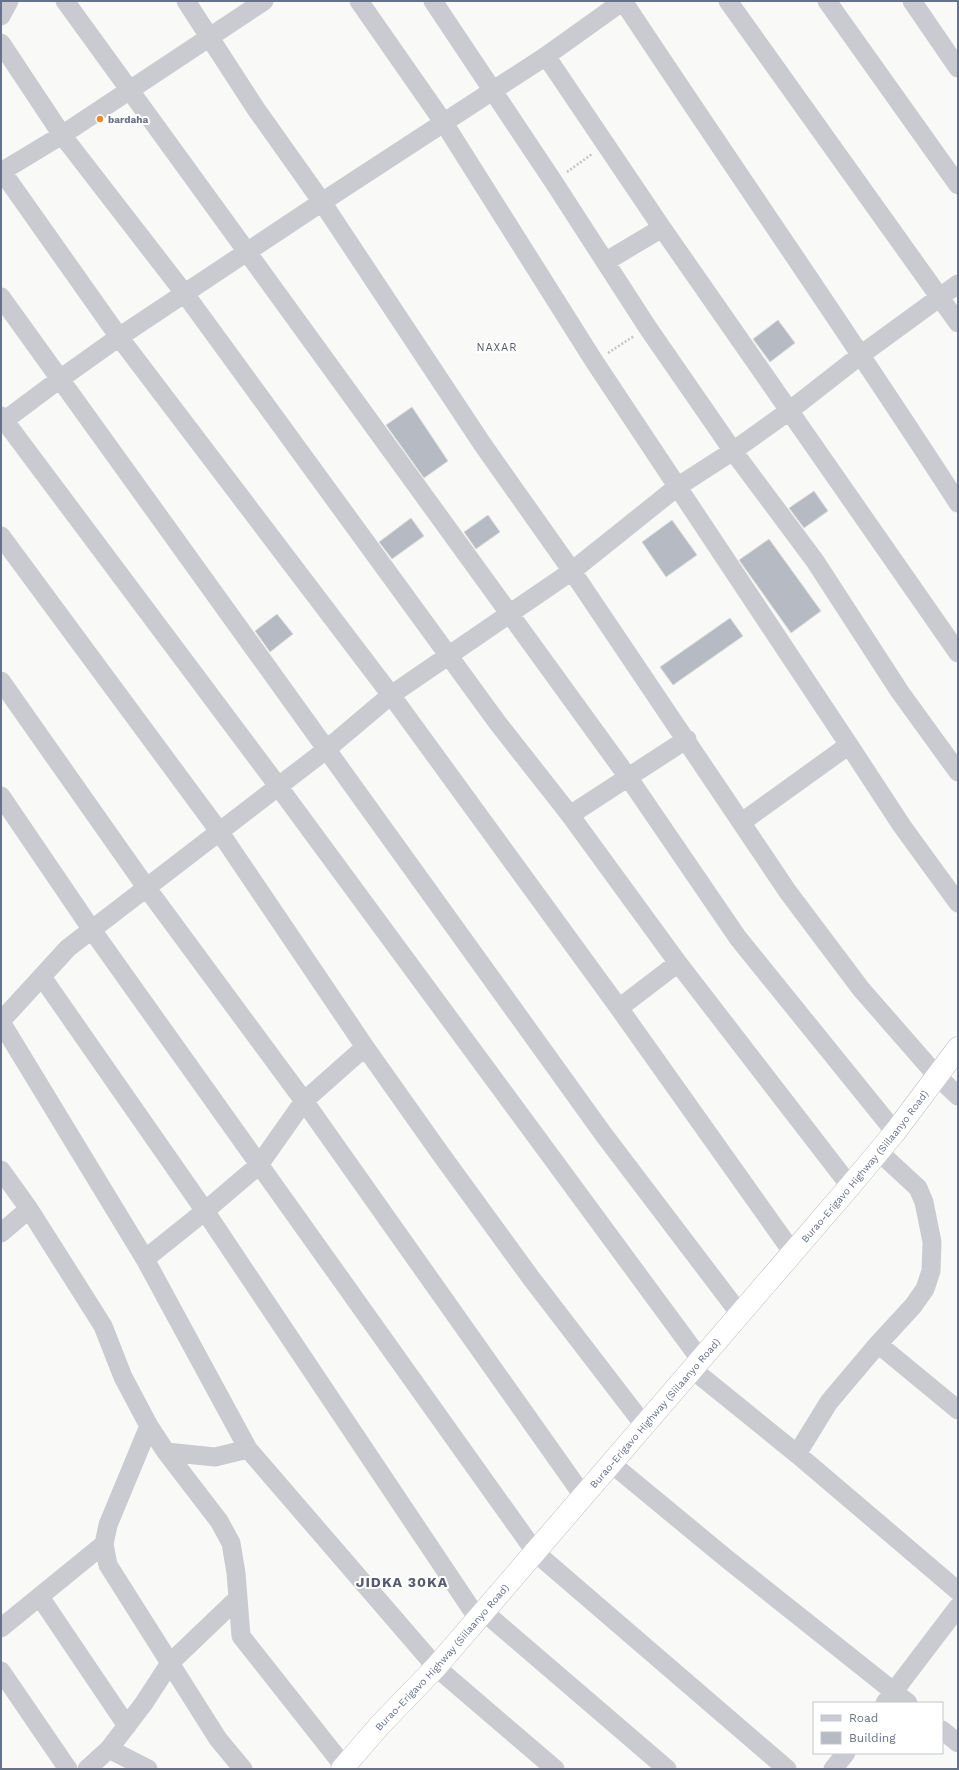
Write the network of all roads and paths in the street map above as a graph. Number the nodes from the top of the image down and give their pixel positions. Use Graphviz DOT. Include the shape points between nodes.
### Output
graph roads {
  1 [pos="9,1"];
  2 [pos="65,1"];
  3 [pos="186,1"];
  4 [pos="264,1"];
  5 [pos="359,1"];
  6 [pos="432,1"];
  7 [pos="728,1"];
  8 [pos="827,1"];
  9 [pos="912,1"];
  10 [pos="1,16"];
  11 [pos="208,37"];
  12 [pos="1,43"];
  13 [pos="546,56"];
  14 [pos="958,68"];
  15 [pos="129,90"];
  16 [pos="493,90"];
  17 [pos="444,123"];
  18 [pos="62,135"];
  19 [pos="605,144"];
  20 [pos="1,171"];
  21 [pos="553,181"];
  22 [pos="958,185"];
  23 [pos="322,202"];
  24 [pos="662,228"];
  25 [pos="248,253"];
  26 [pos="605,262"];
  27 [pos="958,284"];
  28 [pos="185,294"];
  29 [pos="1,297"];
  30 [pos="940,297"];
  31 [pos="958,323"];
  32 [pos="648,328"];
  33 [pos="120,338"];
  34 [pos="862,354"];
  35 [pos="594,361"];
  36 [pos="60,379"];
  37 [pos="789,411"];
  38 [pos="2,420"];
  39 [pos="733,451"];
  40 [pos="677,487"];
  41 [pos="958,503"];
  42 [pos="1,536"];
  43 [pos="572,571"];
  44 [pos="510,614"];
  45 [pos="958,653"];
  46 [pos="449,655"];
  47 [pos="1,681"];
  48 [pos="391,695"];
  49 [pos="687,739"];
  50 [pos="849,745"];
  51 [pos="327,749"];
  52 [pos="958,772"];
  53 [pos="628,777"];
  54 [pos="278,786"];
  55 [pos="1,796"];
  56 [pos="570,815"];
  57 [pos="742,822"];
  58 [pos="219,831"];
  59 [pos="146,887"];
  60 [pos="958,902"];
  61 [pos="92,930"];
  62 [pos="678,963"];
  63 [pos="42,978"];
  64 [pos="619,1008"];
  65 [pos="1,1022"];
  66 [pos="365,1047"];
  67 [pos="958,1048"];
  68 [pos="937,1076"];
  69 [pos="958,1096"];
  70 [pos="304,1101"];
  71 [pos="894,1132"];
  72 [pos="878,1151"];
  73 [pos="259,1165"];
  74 [pos="1,1170"];
  75 [pos="850,1186"];
  76 [pos="29,1209"];
  77 [pos="205,1211"];
  78 [pos="1,1233"];
  79 [pos="793,1253"];
  80 [pos="145,1259"];
  81 [pos="740,1314"];
  82 [pos="878,1344"];
  83 [pos="696,1364"];
  84 [pos="958,1410"];
  85 [pos="644,1425"];
  86 [pos="149,1426"];
  87 [pos="248,1449"];
  88 [pos="166,1452"];
  89 [pos="797,1454"];
  90 [pos="612,1464"];
  91 [pos="584,1497"];
  92 [pos="104,1544"];
  93 [pos="536,1553"];
  94 [pos="958,1591"];
  95 [pos="40,1597"];
  96 [pos="238,1598"];
  97 [pos="958,1607"];
  98 [pos="481,1616"];
  99 [pos="1,1628"];
  100 [pos="170,1663"];
  101 [pos="436,1667"];
  102 [pos="1,1671"];
  103 [pos="896,1699"];
  104 [pos="126,1726"];
  105 [pos="943,1731"];
  106 [pos="958,1743"];
  107 [pos="109,1749"];
  108 [pos="845,1754"];
  109 [pos="345,1768"];
  110 [pos="68,1769"];
  111 [pos="87,1769"];
  112 [pos="148,1769"];
  113 [pos="243,1769"];
  114 [pos="555,1769"];
  115 [pos="667,1769"];
  116 [pos="787,1769"];
  117 [pos="833,1769"];
  1 -- 10 [label="street"];
  2 -- 15 [label="street"];
  3 -- 11 [label="street"];
  4 -- 11 [label="street"];
  5 -- 17 [label="street"];
  6 -- 16 [label="street"];
  7 -- 30 [label="street"];
  8 -- 22 [label="street"];
  9 -- 14 [label="street"];
  11 -- 15 [label="street"];
  11 -- 23 [label="street"];
  12 -- 18 [label="street"];
  13 -- 16 [label="street"];
  13 -- 19 [label="street"];
  13 -- 34 [label="street" via="623,1"];
  15 -- 18 [label="street"];
  15 -- 25 [label="street"];
  16 -- 17 [label="street"];
  16 -- 21 [label="street"];
  17 -- 23 [label="street"];
  17 -- 35 [label="street"];
  18 -- 20 [label="street"];
  18 -- 28 [label="street"];
  19 -- 21 [label="path"];
  19 -- 24 [label="street"];
  20 -- 33 [label="street"];
  21 -- 26 [label="street"];
  23 -- 25 [label="street"];
  23 -- 43 [label="street" via="484,445"];
  24 -- 26 [label="street"];
  24 -- 37 [label="street"];
  25 -- 28 [label="street"];
  25 -- 44 [label="street"];
  26 -- 32 [label="street"];
  27 -- 30 [label="street"];
  28 -- 33 [label="street"];
  28 -- 46 [label="street"];
  29 -- 36 [label="street"];
  30 -- 31 [label="street"];
  30 -- 34 [label="street"];
  32 -- 35 [label="path"];
  32 -- 39 [label="street"];
  33 -- 36 [label="street"];
  33 -- 48 [label="street"];
  34 -- 37 [label="street"];
  34 -- 41 [label="street"];
  35 -- 40 [label="street"];
  36 -- 38 [label="street"];
  36 -- 51 [label="street"];
  37 -- 39 [label="street"];
  37 -- 45 [label="street"];
  38 -- 54 [label="street"];
  39 -- 40 [label="street"];
  39 -- 52 [label="street" via="815,561 900,692"];
  40 -- 43 [label="street"];
  40 -- 50 [label="street"];
  42 -- 58 [label="street"];
  43 -- 44 [label="street"];
  43 -- 49 [label="street"];
  44 -- 46 [label="street"];
  44 -- 53 [label="street"];
  46 -- 48 [label="street"];
  46 -- 56 [label="street"];
  47 -- 59 [label="street"];
  48 -- 51 [label="street"];
  48 -- 64 [label="street"];
  49 -- 53 [label="street"];
  49 -- 57 [label="street"];
  50 -- 57 [label="street"];
  50 -- 60 [label="street" via="902,826"];
  51 -- 54 [label="street"];
  51 -- 81 [label="street" via="604,1135"];
  53 -- 56 [label="street"];
  53 -- 71 [label="street" via="738,938"];
  54 -- 58 [label="street"];
  54 -- 83 [label="street"];
  55 -- 61 [label="street"];
  56 -- 62 [label="street"];
  57 -- 68 [label="street" via="788,892 862,988"];
  58 -- 59 [label="street"];
  58 -- 66 [label="street"];
  59 -- 61 [label="street"];
  59 -- 70 [label="street"];
  61 -- 63 [label="street" via="68,948"];
  61 -- 73 [label="street"];
  62 -- 64 [label="street"];
  62 -- 75 [label="street"];
  63 -- 65 [label="street"];
  63 -- 77 [label="street"];
  64 -- 79 [label="street"];
  65 -- 80 [label="street"];
  66 -- 70 [label="street"];
  66 -- 85 [label="street" via="522,1265"];
  67 -- 68 [label="highway, Burao-Erigavo Highway (Siilaanyo Road)"];
  68 -- 69 [label="street"];
  68 -- 71 [label="highway, Burao-Erigavo Highway (Siilaanyo Road)"];
  70 -- 73 [label="street"];
  70 -- 91 [label="street"];
  71 -- 72 [label="highway, Burao-Erigavo Highway (Siilaanyo Road)"];
  72 -- 75 [label="highway, Burao-Erigavo Highway (Siilaanyo Road)"];
  72 -- 82 [label="street" via="918,1188 928,1216 932,1242 931,1271 925,1289"];
  73 -- 77 [label="street"];
  73 -- 93 [label="street"];
  74 -- 76 [label="street"];
  75 -- 79 [label="highway, Burao-Erigavo Highway (Siilaanyo Road)"];
  76 -- 78 [label="street"];
  76 -- 86 [label="street" via="103,1326 123,1377"];
  77 -- 80 [label="street"];
  77 -- 98 [label="street"];
  79 -- 81 [label="highway, Burao-Erigavo Highway (Siilaanyo Road)"];
  80 -- 87 [label="street"];
  81 -- 83 [label="highway, Burao-Erigavo Highway (Siilaanyo Road)"];
  82 -- 84 [label="street"];
  82 -- 89 [label="street" via="829,1402"];
  83 -- 85 [label="highway, Burao-Erigavo Highway (Siilaanyo Road)"];
  83 -- 89 [label="street"];
  85 -- 90 [label="highway, Burao-Erigavo Highway (Siilaanyo Road)"];
  86 -- 88 [label="street"];
  86 -- 92 [label="street" via="108,1525"];
  87 -- 88 [label="street" via="215,1458"];
  87 -- 101 [label="street"];
  88 -- 96 [label="street" via="219,1521 231,1543"];
  89 -- 94 [label="street"];
  90 -- 91 [label="highway, Burao-Erigavo Highway (Siilaanyo Road)"];
  90 -- 103 [label="street"];
  91 -- 93 [label="highway, Burao-Erigavo Highway (Siilaanyo Road)"];
  92 -- 95 [label="street"];
  92 -- 100 [label="street" via="108,1566"];
  93 -- 98 [label="highway, Burao-Erigavo Highway (Siilaanyo Road)"];
  93 -- 116 [label="street"];
  95 -- 99 [label="street"];
  95 -- 104 [label="street"];
  96 -- 100 [label="street"];
  96 -- 109 [label="street" via="241,1636"];
  97 -- 103 [label="street"];
  98 -- 101 [label="highway, Burao-Erigavo Highway (Siilaanyo Road)"];
  98 -- 115 [label="street"];
  100 -- 104 [label="street"];
  100 -- 113 [label="street" via="218,1739"];
  101 -- 109 [label="highway, Burao-Erigavo Highway (Siilaanyo Road)" via="380,1725"];
  101 -- 114 [label="street"];
  102 -- 110 [label="street"];
  104 -- 107 [label="street"];
  105 -- 106 [label="street"];
  107 -- 111 [label="street"];
  107 -- 112 [label="street"];
  108 -- 117 [label="street"];
}
